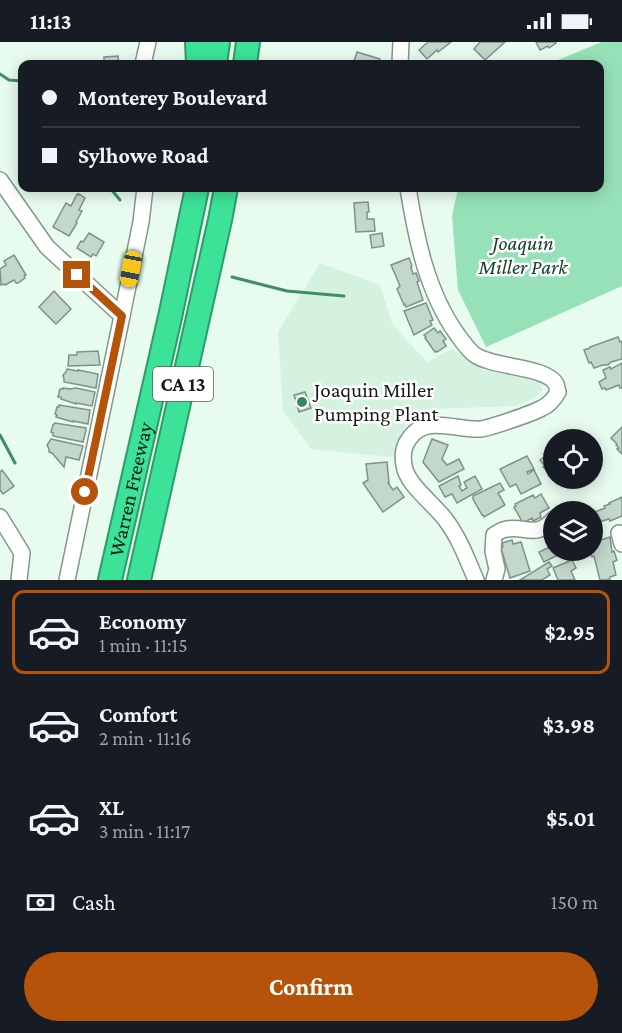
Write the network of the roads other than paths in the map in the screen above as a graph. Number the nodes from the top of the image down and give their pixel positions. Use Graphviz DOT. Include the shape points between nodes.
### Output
graph roads {
  1 [pos="147,42"];
  2 [pos="196,42"];
  3 [pos="218,42"];
  4 [pos="248,42"];
  5 [pos="401,42"];
  6 [pos="144,60"];
  7 [pos="198,60"];
  8 [pos="216,60"];
  9 [pos="246,60"];
  10 [pos="400,60"];
  11 [pos="0,180"];
  12 [pos="145,192"];
  13 [pos="186,192"];
  14 [pos="195,192"];
  15 [pos="224,192"];
  16 [pos="409,192"];
  17 [pos="122,316"];
  18 [pos="170,318"];
  19 [pos="0,517"];
  20 [pos="543,528"];
  21 [pos="19,580"];
  22 [pos="67,580"];
  23 [pos="110,580"];
  24 [pos="139,580"];
  25 [pos="476,580"];
  26 [pos="494,580"];
  1 -- 6 [label="street"];
  2 -- 7 [label="highway"];
  3 -- 8 [label="highway"];
  4 -- 9 [label="highway"];
  5 -- 10 [label="street"];
  11 -- 17 [label="street" via="47,247"];
  12 -- 17 [label="street"];
  13 -- 18 [label="highway"];
  14 -- 18 [label="highway, Warren Freeway / CA 13"];
  15 -- 24 [label="highway, Warren Freeway / CA 13"];
  16 -- 25 [label="street" via="433,289 445,317 462,341 476,355 496,364 539,372 556,384 558,392 542,408 483,429 432,424 421,427 405,445 404,470 446,520"];
  17 -- 22 [label="street"];
  18 -- 23 [label="highway, Warren Freeway / CA 13"];
  19 -- 21 [label="street" via="22,553"];
  20 -- 26 [label="street" via="534,531 504,529 494,535"];
}
